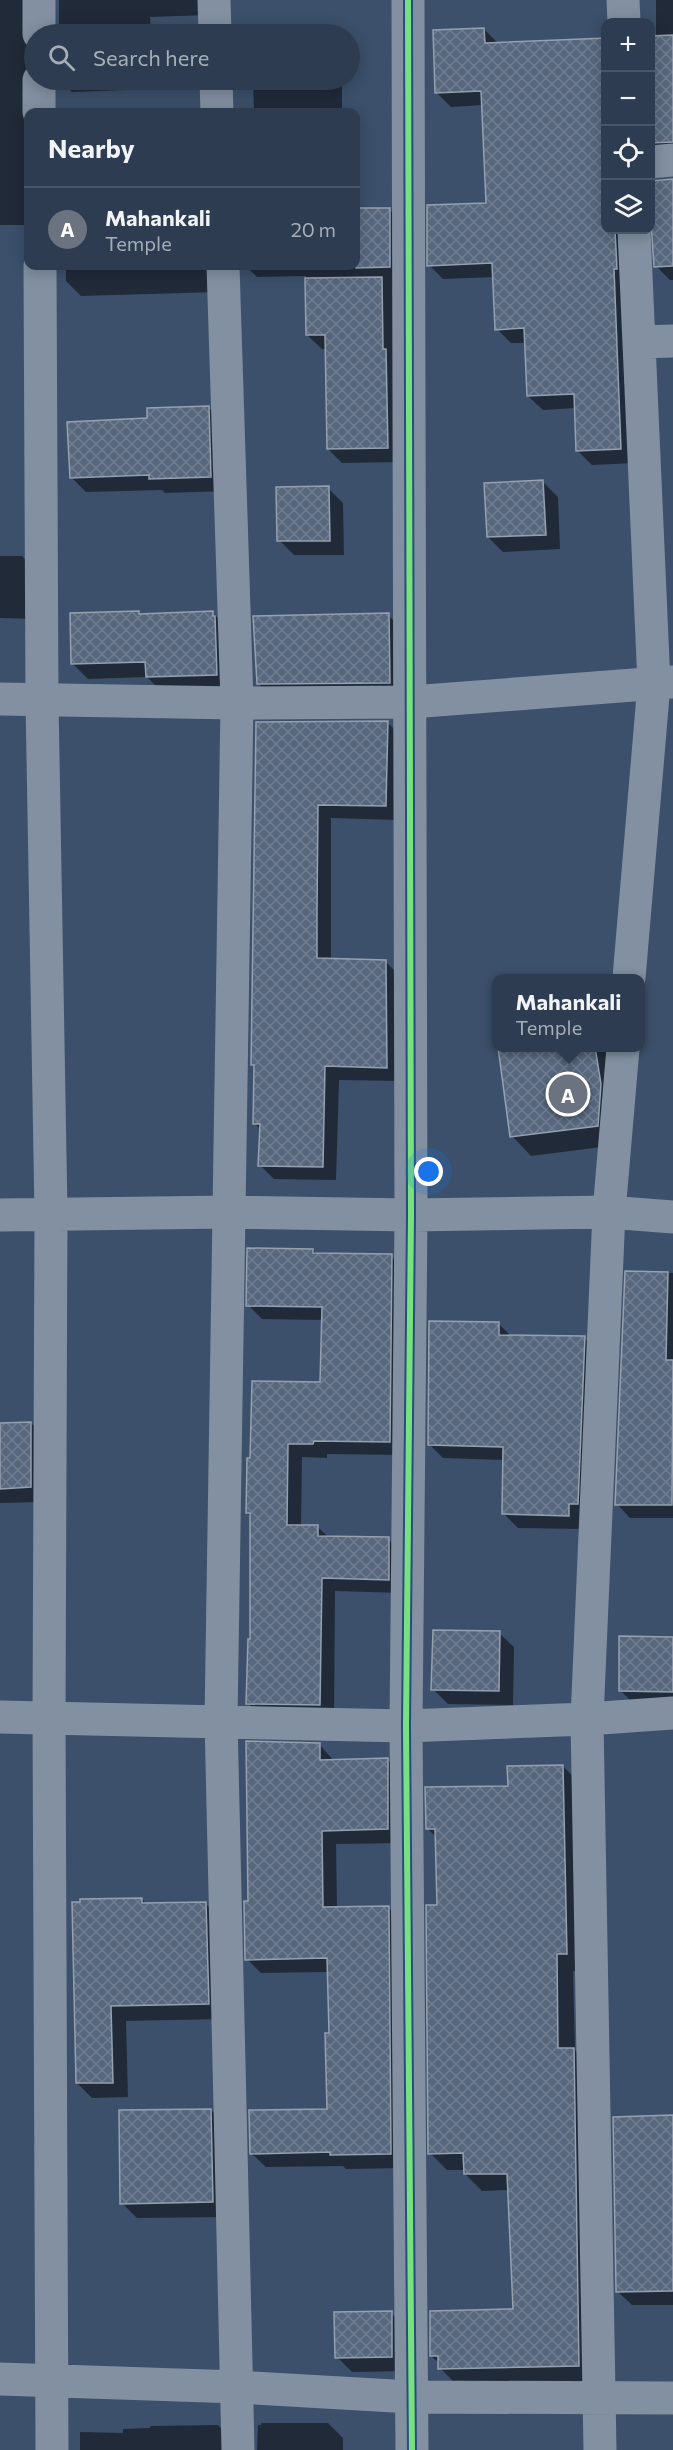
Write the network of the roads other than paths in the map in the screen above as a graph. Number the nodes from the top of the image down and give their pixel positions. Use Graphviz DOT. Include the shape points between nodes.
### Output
graph roads {
  1 [pos="39,0"];
  2 [pos="214,0"];
  3 [pos="408,0"];
  4 [pos="623,0"];
  5 [pos="624,18"];
  6 [pos="39,24"];
  7 [pos="215,24"];
  8 [pos="39,90"];
  9 [pos="217,90"];
  10 [pos="39,108"];
  11 [pos="218,108"];
  12 [pos="673,160"];
  13 [pos="655,162"];
  14 [pos="634,234"];
  15 [pos="40,270"];
  16 [pos="223,270"];
  17 [pos="673,341"];
  18 [pos="639,342"];
  19 [pos="660,525"];
  20 [pos="663,683"];
  21 [pos="0,699"];
  22 [pos="42,700"];
  23 [pos="411,702"];
  24 [pos="237,703"];
  25 [pos="629,974"];
  26 [pos="623,1052"];
  27 [pos="230,1212"];
  28 [pos="609,1212"];
  29 [pos="51,1213"];
  30 [pos="0,1215"];
  31 [pos="411,1215"];
  32 [pos="673,1217"];
  33 [pos="673,1713"];
  34 [pos="0,1717"];
  35 [pos="49,1717"];
  36 [pos="587,1719"];
  37 [pos="221,1720"];
  38 [pos="406,1726"];
  39 [pos="0,2379"];
  40 [pos="51,2380"];
  41 [pos="237,2387"];
  42 [pos="411,2397"];
  43 [pos="599,2397"];
  44 [pos="673,2398"];
  45 [pos="52,2450"];
  46 [pos="238,2450"];
  47 [pos="412,2450"];
  48 [pos="600,2450"];
  1 -- 6 [label="street"];
  2 -- 7 [label="street"];
  3 -- 23 [label="street"];
  4 -- 5 [label="street"];
  8 -- 10 [label="street"];
  9 -- 11 [label="street"];
  12 -- 13 [label="street"];
  14 -- 18 [label="street"];
  15 -- 22 [label="street"];
  16 -- 24 [label="street"];
  17 -- 18 [label="street"];
  18 -- 19 [label="street"];
  19 -- 20 [label="street"];
  20 -- 23 [label="street"];
  20 -- 25 [label="street"];
  21 -- 22 [label="street"];
  22 -- 24 [label="street"];
  22 -- 29 [label="street"];
  23 -- 24 [label="street"];
  23 -- 31 [label="street"];
  24 -- 27 [label="street"];
  26 -- 28 [label="street"];
  27 -- 29 [label="street"];
  27 -- 31 [label="street"];
  27 -- 37 [label="street"];
  28 -- 31 [label="street"];
  28 -- 32 [label="street"];
  28 -- 36 [label="street"];
  29 -- 30 [label="street"];
  29 -- 35 [label="street"];
  31 -- 38 [label="street"];
  33 -- 36 [label="street"];
  34 -- 35 [label="street"];
  35 -- 37 [label="street"];
  35 -- 40 [label="street"];
  36 -- 38 [label="street"];
  36 -- 43 [label="street"];
  37 -- 38 [label="street"];
  37 -- 41 [label="street"];
  38 -- 42 [label="street"];
  39 -- 40 [label="street"];
  40 -- 41 [label="street"];
  40 -- 45 [label="street"];
  41 -- 42 [label="street"];
  41 -- 46 [label="street"];
  42 -- 43 [label="street"];
  42 -- 47 [label="street"];
  43 -- 44 [label="street"];
  43 -- 48 [label="street"];
}
